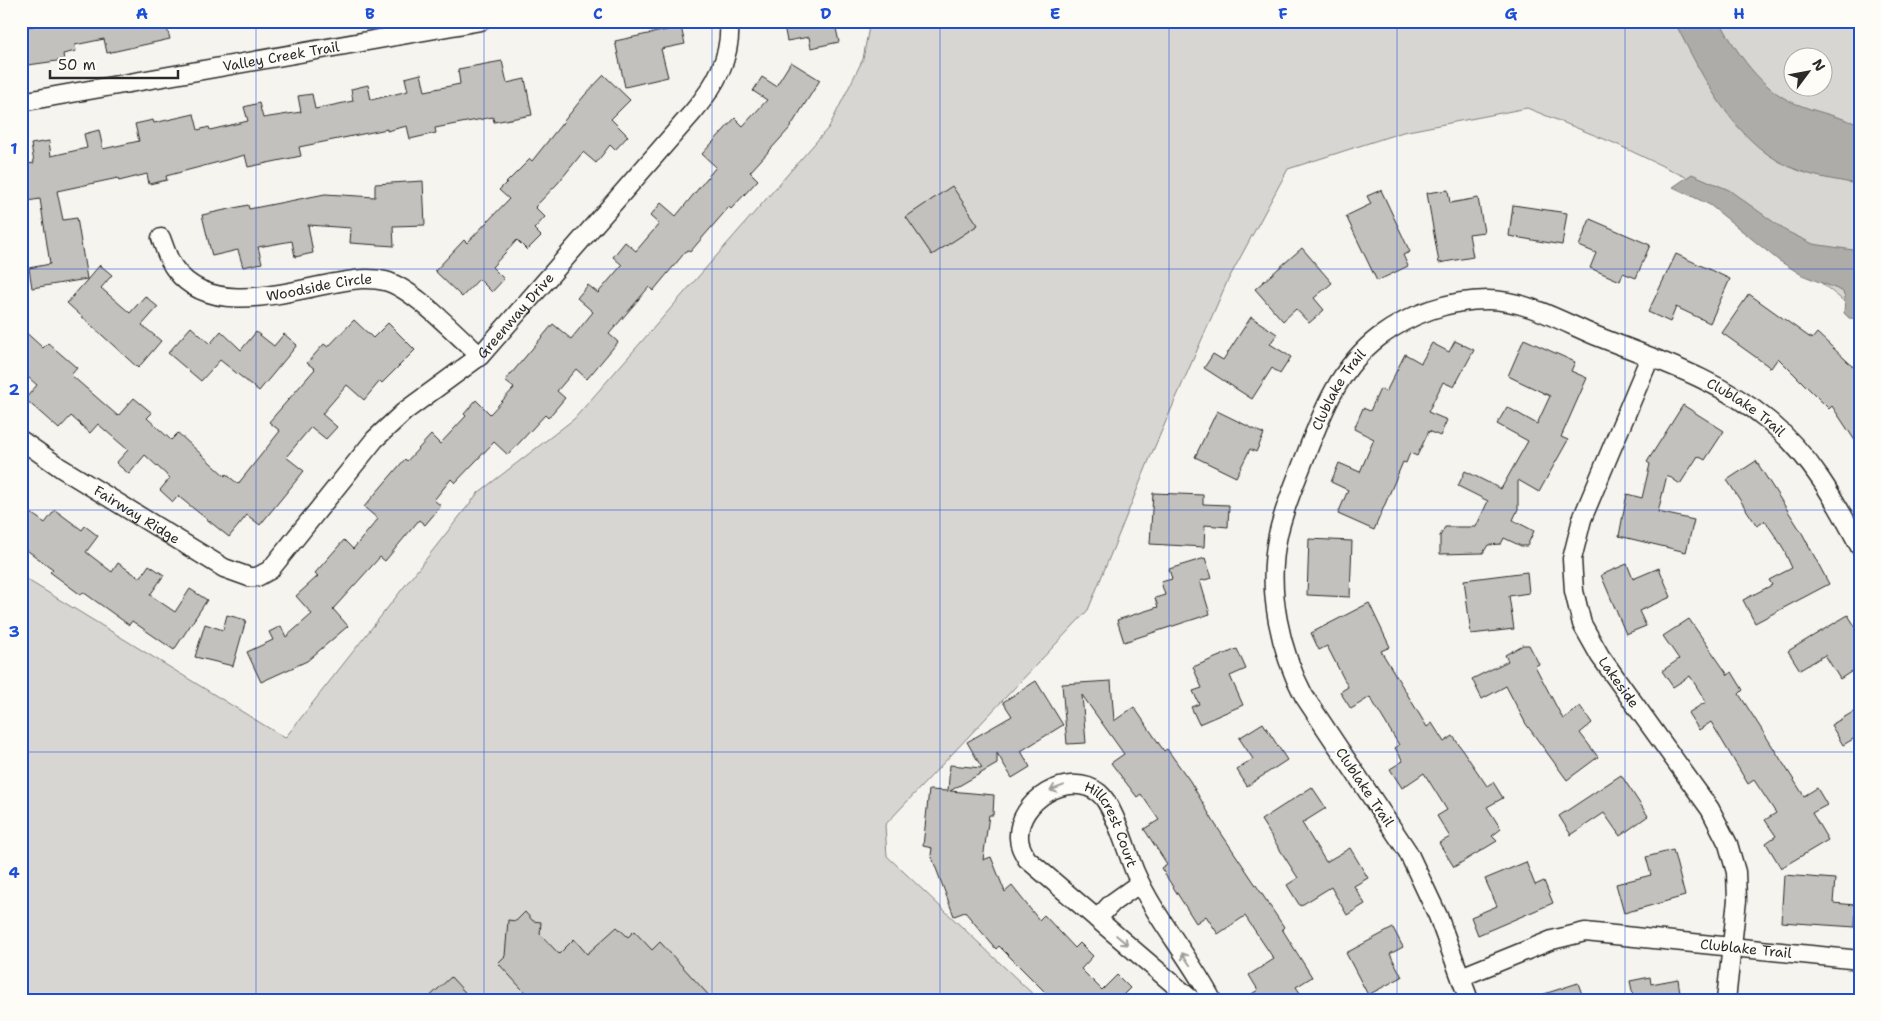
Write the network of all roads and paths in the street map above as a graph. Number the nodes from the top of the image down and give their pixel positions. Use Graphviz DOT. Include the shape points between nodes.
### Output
graph roads {
  1 [pos="482,21"];
  2 [pos="729,21"];
  3 [pos="21,102"];
  4 [pos="161,238"];
  5 [pos="480,356"];
  6 [pos="1650,357"];
  7 [pos="21,440"];
  8 [pos="1860,547"];
  9 [pos="257,577"];
  10 [pos="1140,883"];
  11 [pos="1097,919"];
  12 [pos="1732,948"];
  13 [pos="1860,960"];
  14 [pos="1461,977"];
  15 [pos="1192,1000"];
  16 [pos="1212,1000"];
  17 [pos="1469,1000"];
  18 [pos="1726,1000"];
  1 -- 3 [label="street, Valley Creek Trail"];
  2 -- 5 [label="street, Greenway Drive" via="723,67 703,100"];
  4 -- 5 [label="street, Woodside Circle" via="169,260 181,276 203,291 228,297 264,296 364,278 392,283"];
  5 -- 9 [label="street, Greenway Drive" via="386,428 284,555 270,570"];
  6 -- 8 [label="street, Clublake Trail" via="1730,393 1770,422 1822,479"];
  6 -- 12 [label="street, Lakeside" via="1582,520 1572,559 1574,591 1582,624 1600,656 1710,809 1723,832 1733,858 1737,886"];
  6 -- 14 [label="street, Clublake Trail" via="1537,311 1506,302 1463,302 1407,319 1365,348 1338,383 1280,524 1274,556 1276,597 1281,634 1291,668 1304,696 1408,852"];
  7 -- 9 [label="street, Fairway Ridge" via="224,568 242,576"];
  10 -- 11 [label="street" via="1112,903"];
  10 -- 11 [label="street, Hillcrest Court, one-way" via="1110,808 1099,793 1085,786 1069,784 1047,792 1023,820 1019,829 1020,844 1033,866"];
  16 -- 10 [label="street, Hillcrest Court, one-way"];
  11 -- 15 [label="street, Hillcrest Court, one-way"];
  12 -- 13 [label="street, Clublake Trail"];
  12 -- 14 [label="street, Clublake Trail" via="1594,932 1575,933"];
  12 -- 18 [label="street, Lakeside"];
  14 -- 17 [label="street, Clublake Trail"];
}
